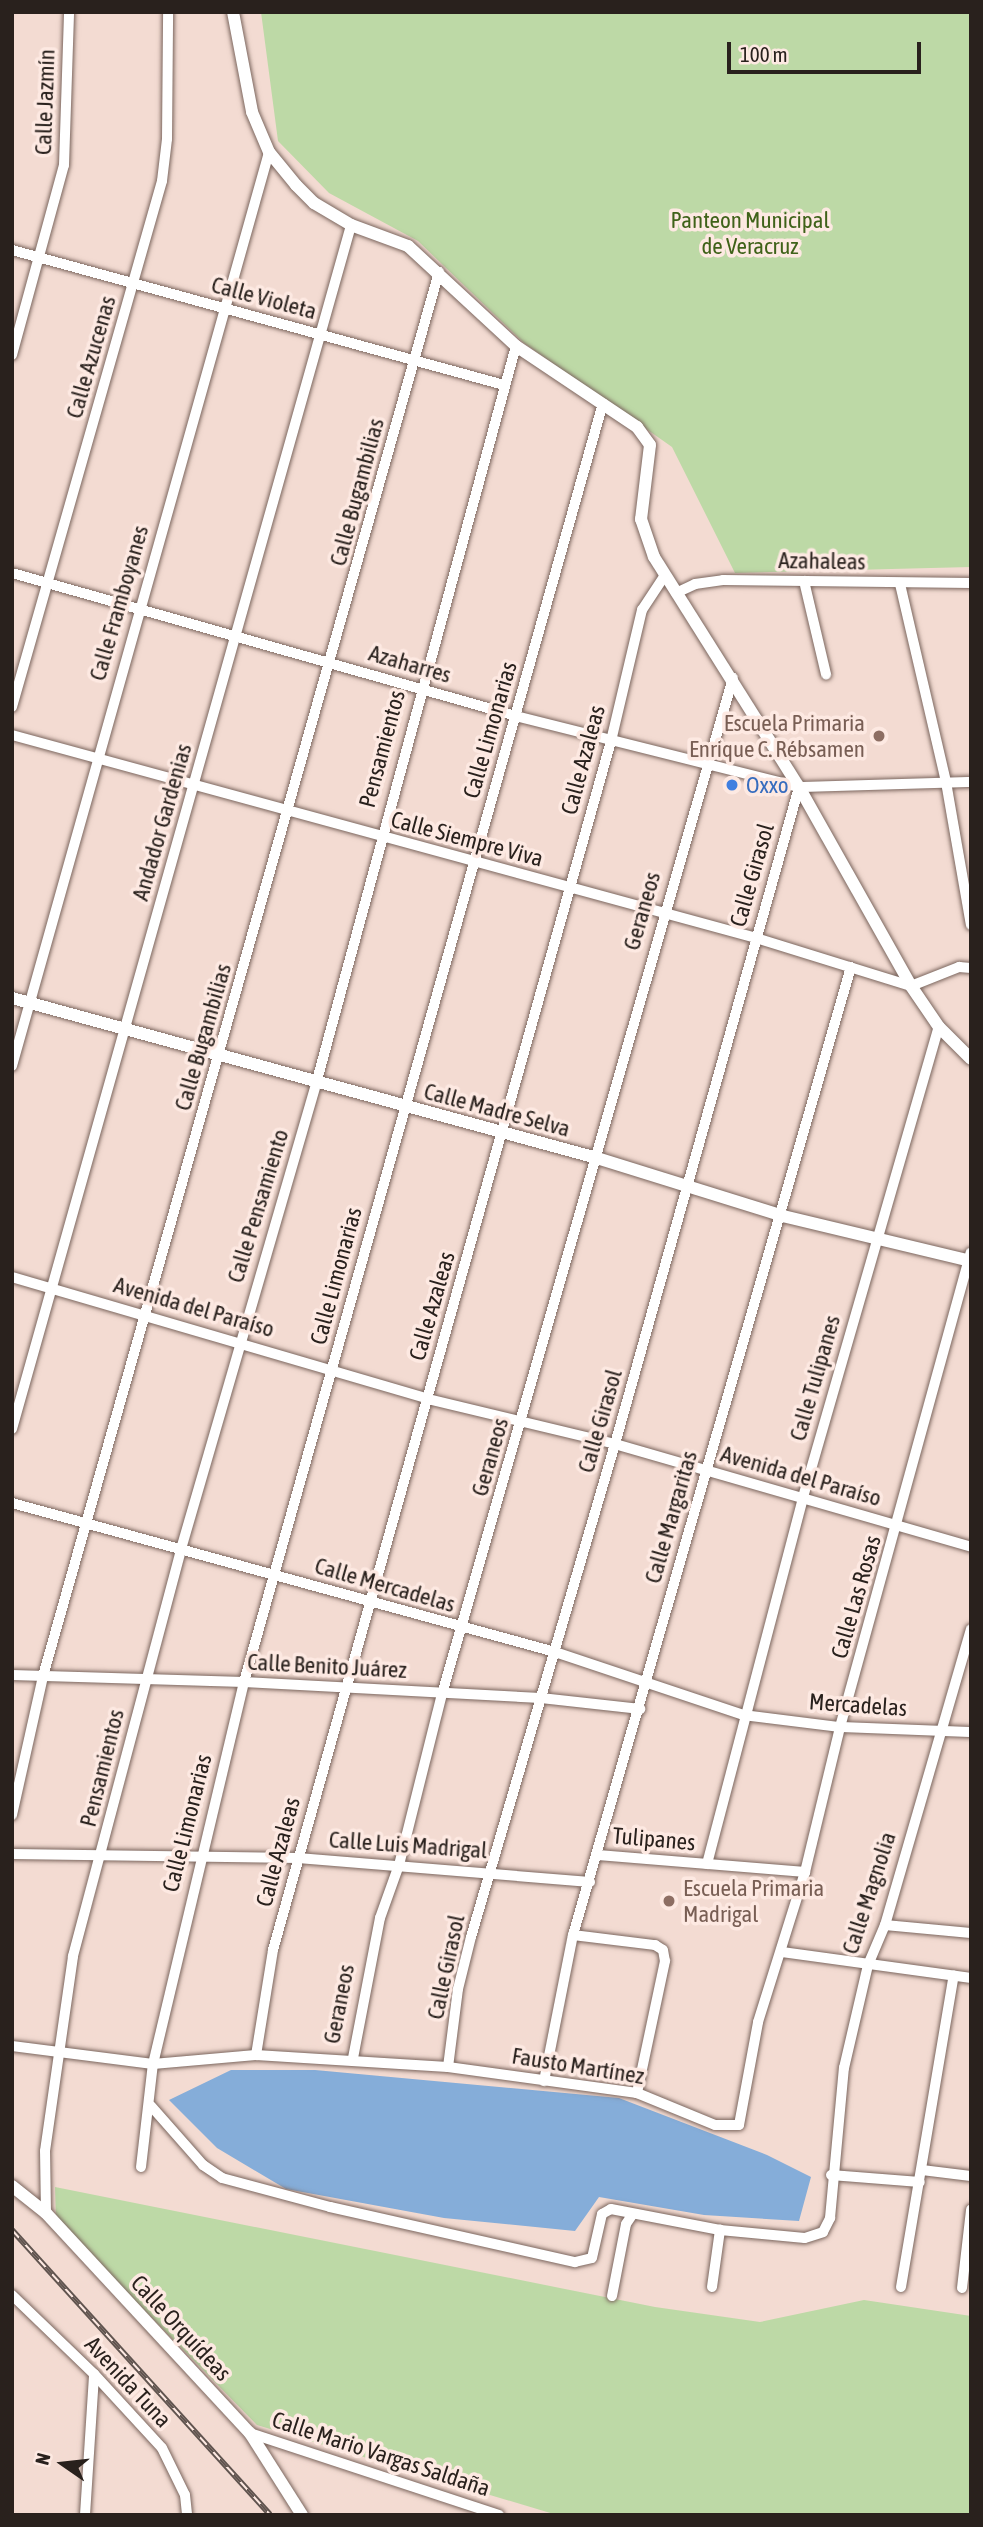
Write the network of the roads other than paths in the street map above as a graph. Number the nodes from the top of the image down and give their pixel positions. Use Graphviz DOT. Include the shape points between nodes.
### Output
graph roads {
  1 [pos="69,12"];
  2 [pos="168,12"];
  3 [pos="233,12"];
  4 [pos="269,152"];
  5 [pos="351,225"];
  6 [pos="12,250"];
  7 [pos="39,257"];
  8 [pos="439,272"];
  9 [pos="134,284"];
  10 [pos="226,310"];
  11 [pos="319,335"];
  12 [pos="516,346"];
  13 [pos="12,355"];
  14 [pos="415,361"];
  15 [pos="504,385"];
  16 [pos="603,403"];
  17 [pos="12,573"];
  18 [pos="665,575"];
  19 [pos="804,581"];
  20 [pos="48,582"];
  21 [pos="971,583"];
  22 [pos="900,584"];
  23 [pos="676,593"];
  24 [pos="140,609"];
  25 [pos="234,636"];
  26 [pos="331,662"];
  27 [pos="826,674"];
  28 [pos="733,677"];
  29 [pos="419,689"];
  30 [pos="12,707"];
  31 [pos="516,716"];
  32 [pos="12,735"];
  33 [pos="611,741"];
  34 [pos="96,760"];
  35 [pos="709,765"];
  36 [pos="946,782"];
  37 [pos="971,782"];
  38 [pos="195,786"];
  39 [pos="799,787"];
  40 [pos="288,812"];
  41 [pos="380,837"];
  42 [pos="475,861"];
  43 [pos="569,889"];
  44 [pos="662,914"];
  45 [pos="969,926"];
  46 [pos="756,938"];
  47 [pos="851,967"];
  48 [pos="971,968"];
  49 [pos="911,986"];
  50 [pos="12,998"];
  51 [pos="30,1002"];
  52 [pos="940,1027"];
  53 [pos="123,1030"];
  54 [pos="958,1045"];
  55 [pos="971,1049"];
  56 [pos="219,1057"];
  57 [pos="971,1059"];
  58 [pos="12,1066"];
  59 [pos="316,1084"];
  60 [pos="404,1107"];
  61 [pos="503,1133"];
  62 [pos="597,1158"];
  63 [pos="688,1184"];
  64 [pos="783,1216"];
  65 [pos="877,1236"];
  66 [pos="970,1258"];
  67 [pos="12,1277"];
  68 [pos="51,1287"];
  69 [pos="148,1314"];
  70 [pos="240,1340"];
  71 [pos="332,1370"];
  72 [pos="428,1399"];
  73 [pos="522,1423"];
  74 [pos="12,1429"];
  75 [pos="615,1444"];
  76 [pos="706,1470"];
  77 [pos="803,1497"];
  78 [pos="12,1503"];
  79 [pos="86,1522"];
  80 [pos="898,1527"];
  81 [pos="971,1547"];
  82 [pos="181,1549"];
  83 [pos="273,1573"];
  84 [pos="370,1603"];
  85 [pos="461,1629"];
  86 [pos="971,1629"];
  87 [pos="555,1652"];
  88 [pos="12,1675"];
  89 [pos="43,1676"];
  90 [pos="146,1680"];
  91 [pos="647,1680"];
  92 [pos="244,1682"];
  93 [pos="344,1690"];
  94 [pos="442,1694"];
  95 [pos="541,1699"];
  96 [pos="640,1709"];
  97 [pos="743,1715"];
  98 [pos="840,1727"];
  99 [pos="940,1730"];
  100 [pos="971,1732"];
  101 [pos="12,1815"];
  102 [pos="12,1854"];
  103 [pos="598,1855"];
  104 [pos="103,1856"];
  105 [pos="298,1858"];
  106 [pos="198,1860"];
  107 [pos="707,1864"];
  108 [pos="399,1865"];
  109 [pos="492,1871"];
  110 [pos="805,1872"];
  111 [pos="590,1882"];
  112 [pos="885,1925"];
  113 [pos="971,1933"];
  114 [pos="573,1935"];
  115 [pos="782,1952"];
  116 [pos="867,1965"];
  117 [pos="954,1975"];
  118 [pos="971,1979"];
  119 [pos="12,2046"];
  120 [pos="59,2053"];
  121 [pos="256,2055"];
  122 [pos="353,2058"];
  123 [pos="153,2064"];
  124 [pos="448,2067"];
  125 [pos="544,2081"];
  126 [pos="637,2093"];
  127 [pos="151,2106"];
  128 [pos="141,2167"];
  129 [pos="922,2170"];
  130 [pos="831,2175"];
  131 [pos="971,2176"];
  132 [pos="920,2182"];
  133 [pos="12,2186"];
  134 [pos="971,2210"];
  135 [pos="46,2213"];
  136 [pos="632,2215"];
  137 [pos="720,2230"];
  138 [pos="967,2271"];
  139 [pos="712,2287"];
  140 [pos="901,2287"];
  141 [pos="962,2288"];
  142 [pos="12,2295"];
  143 [pos="612,2296"];
  144 [pos="94,2374"];
  145 [pos="250,2433"];
  146 [pos="85,2515"];
  147 [pos="187,2515"];
  148 [pos="302,2515"];
  149 [pos="499,2515"];
  1 -- 7 [label="street, Calle Jazmín" via="68,134"];
  2 -- 9 [label="street, Calle Azucenas" via="165,160"];
  3 -- 4 [label="street" via="252,112"];
  4 -- 5 [label="street" via="314,203"];
  4 -- 10 [label="street, Calle Framboyanes"];
  5 -- 8 [label="street" via="408,246"];
  5 -- 11 [label="street, Andador Gardenias"];
  6 -- 7 [label="street, Calle Violeta"];
  7 -- 9 [label="street, Calle Violeta"];
  7 -- 13 [label="street, Calle Jazmín"];
  8 -- 12 [label="street"];
  8 -- 14 [label="street, Calle Bugambilias"];
  9 -- 10 [label="street, Calle Violeta"];
  9 -- 20 [label="street, Calle Azucenas"];
  10 -- 11 [label="street, Calle Violeta"];
  10 -- 24 [label="street, Calle Framboyanes"];
  11 -- 14 [label="street, Calle Violeta"];
  11 -- 25 [label="street, Andador Gardenias"];
  12 -- 15 [label="street, Pensamientos"];
  12 -- 16 [label="street"];
  14 -- 15 [label="street, Calle Violeta"];
  14 -- 26 [label="street, Calle Bugambilias"];
  15 -- 29 [label="street, Pensamientos"];
  16 -- 18 [label="street" via="637,427 650,445 641,519"];
  16 -- 31 [label="street, Calle Limonarias"];
  17 -- 20 [label="street, Azaharres"];
  18 -- 23 [label="street"];
  18 -- 33 [label="street, Calle Azaleas" via="642,610"];
  19 -- 22 [label="street, Azahaleas"];
  19 -- 23 [label="street, Azahaleas" via="723,580 695,584"];
  19 -- 27 [label="street"];
  20 -- 24 [label="street, Azaharres"];
  20 -- 30 [label="street, Calle Azucenas"];
  21 -- 22 [label="street, Azahaleas"];
  22 -- 36 [label="street"];
  23 -- 28 [label="street"];
  24 -- 25 [label="street, Azaharres"];
  24 -- 34 [label="street, Calle Framboyanes"];
  25 -- 26 [label="street, Azaharres"];
  25 -- 38 [label="street, Andador Gardenias"];
  26 -- 29 [label="street, Azaharres"];
  26 -- 40 [label="street, Calle Bugambilias"];
  28 -- 35 [label="street, Geraneos"];
  28 -- 39 [label="street"];
  29 -- 31 [label="street, Azaharres"];
  29 -- 41 [label="street, Pensamientos"];
  31 -- 33 [label="street, Azaharres"];
  31 -- 42 [label="street, Calle Limonarias"];
  32 -- 34 [label="street, Calle Siempre Viva"];
  33 -- 35 [label="street, Azaharres"];
  33 -- 43 [label="street, Calle Azaleas"];
  34 -- 38 [label="street, Calle Siempre Viva"];
  34 -- 51 [label="street, Calle Framboyanes"];
  35 -- 39 [label="street, Azaharres"];
  35 -- 44 [label="street, Geraneos"];
  36 -- 37 [label="street, Azaharres"];
  36 -- 39 [label="street, Azaharres"];
  36 -- 45 [label="street"];
  38 -- 40 [label="street, Calle Siempre Viva"];
  38 -- 53 [label="street, Andador Gardenias"];
  39 -- 46 [label="street, Calle Girasol"];
  39 -- 49 [label="street"];
  40 -- 41 [label="street, Calle Siempre Viva"];
  40 -- 56 [label="street, Calle Bugambilias"];
  41 -- 42 [label="street, Calle Siempre Viva"];
  41 -- 59 [label="street, Pensamientos"];
  42 -- 43 [label="street, Calle Siempre Viva"];
  42 -- 60 [label="street, Calle Limonarias"];
  43 -- 44 [label="street, Calle Siempre Viva"];
  43 -- 61 [label="street, Calle Azaleas"];
  44 -- 46 [label="street, Calle Siempre Viva"];
  44 -- 62 [label="street, Geraneos"];
  46 -- 47 [label="street, Calle Siempre Viva"];
  46 -- 63 [label="street, Calle Girasol"];
  47 -- 49 [label="street, Calle Siempre Viva"];
  47 -- 64 [label="street, Calle Margaritas"];
  48 -- 49 [label="street" via="960,967"];
  49 -- 52 [label="street"];
  50 -- 51 [label="street, Calle Madre Selva"];
  51 -- 53 [label="street, Calle Madre Selva"];
  51 -- 58 [label="street, Calle Framboyanes"];
  52 -- 54 [label="street"];
  52 -- 65 [label="street, Calle Tulipanes"];
  53 -- 56 [label="street, Calle Madre Selva"];
  53 -- 68 [label="street, Andador Gardenias"];
  54 -- 55 [label="street"];
  54 -- 57 [label="street"];
  56 -- 59 [label="street, Calle Madre Selva"];
  56 -- 69 [label="street, Calle Bugambilias"];
  59 -- 60 [label="street, Calle Madre Selva"];
  59 -- 70 [label="street, Calle Pensamiento"];
  60 -- 61 [label="street, Calle Madre Selva"];
  60 -- 71 [label="street, Calle Limonarias"];
  61 -- 62 [label="street, Calle Madre Selva"];
  61 -- 72 [label="street, Calle Azaleas"];
  62 -- 63 [label="street, Calle Madre Selva"];
  62 -- 73 [label="street, Geraneos"];
  63 -- 64 [label="street, Calle Madre Selva"];
  63 -- 75 [label="street, Calle Girasol"];
  64 -- 65 [label="street, Calle Madre Selva"];
  64 -- 76 [label="street, Calle Margaritas"];
  65 -- 66 [label="street, Calle Madre Selva"];
  65 -- 77 [label="street, Calle Tulipanes"];
  66 -- 80 [label="street, Calle Las Rosas"];
  67 -- 68 [label="street, Avenida del Paraíso"];
  68 -- 69 [label="street, Avenida del Paraíso"];
  68 -- 74 [label="street, Andador Gardenias"];
  69 -- 70 [label="street, Avenida del Paraíso"];
  69 -- 79 [label="street, Calle Bugambilias"];
  70 -- 71 [label="street, Avenida del Paraíso"];
  70 -- 82 [label="street, Pensamientos"];
  71 -- 72 [label="street, Avenida del Paraíso"];
  71 -- 83 [label="street, Calle Limonarias"];
  72 -- 73 [label="street, Avenida del Paraíso"];
  72 -- 84 [label="street, Calle Azaleas"];
  73 -- 75 [label="street, Avenida del Paraíso"];
  73 -- 85 [label="street, Geraneos"];
  75 -- 76 [label="street, Avenida del Paraíso"];
  75 -- 87 [label="street, Calle Girasol"];
  76 -- 77 [label="street, Avenida del Paraíso"];
  76 -- 91 [label="street, Calle Margaritas"];
  77 -- 80 [label="street, Avenida del Paraíso"];
  77 -- 97 [label="street, Calle Tulipanes"];
  78 -- 79 [label="street, Calle Mercadelas"];
  79 -- 82 [label="street, Calle Mercadelas"];
  79 -- 89 [label="street, Calle Bugambilias"];
  80 -- 81 [label="street, Avenida del Paraíso"];
  80 -- 98 [label="street, Calle Las Rosas"];
  82 -- 83 [label="street, Calle Mercadelas"];
  82 -- 90 [label="street, Pensamientos"];
  83 -- 84 [label="street, Calle Mercadelas"];
  83 -- 92 [label="street, Calle Limonarias"];
  84 -- 85 [label="street, Calle Mercadelas"];
  84 -- 93 [label="street, Calle Azaleas"];
  85 -- 87 [label="street, Calle Mercadelas"];
  85 -- 94 [label="street, Geraneos"];
  86 -- 99 [label="street, Calle Magnolia"];
  87 -- 91 [label="street, Calle Mercadelas"];
  87 -- 95 [label="street, Calle Girasol"];
  88 -- 89 [label="street, Calle Benito Juárez"];
  89 -- 90 [label="street, Calle Benito Juárez"];
  89 -- 101 [label="street, Calle Bugambilias"];
  90 -- 92 [label="street, Calle Benito Juárez"];
  90 -- 104 [label="street, Pensamientos"];
  91 -- 96 [label="street, Calle Margaritas"];
  91 -- 97 [label="street, Calle Mercadelas"];
  92 -- 93 [label="street, Calle Benito Juárez"];
  92 -- 106 [label="street, Calle Limonarias"];
  93 -- 94 [label="street, Calle Benito Juárez"];
  93 -- 105 [label="street, Calle Azaleas"];
  94 -- 95 [label="street, Calle Benito Juárez"];
  94 -- 108 [label="street, Geraneos"];
  95 -- 96 [label="street, Calle Benito Juárez"];
  95 -- 109 [label="street, Calle Girasol"];
  96 -- 103 [label="street, Calle Margaritas"];
  97 -- 98 [label="street, Mercadelas"];
  97 -- 107 [label="street, Calle Tulipanes"];
  98 -- 99 [label="street, Mercadelas"];
  98 -- 110 [label="street, Calle Las Rosas"];
  99 -- 100 [label="street, Mercadelas"];
  99 -- 112 [label="street, Calle Magnolia"];
  102 -- 104 [label="street, Calle Luis Madrigal"];
  103 -- 107 [label="street, Tulipanes"];
  103 -- 111 [label="street, Calle Margaritas"];
  104 -- 106 [label="street, Calle Luis Madrigal"];
  104 -- 120 [label="street, Pensamientos" via="73,1956"];
  105 -- 106 [label="street, Calle Luis Madrigal"];
  105 -- 108 [label="street, Calle Luis Madrigal"];
  105 -- 121 [label="street, Calle Azaleas" via="273,1950"];
  106 -- 123 [label="street, Calle Limonarias"];
  107 -- 110 [label="street"];
  108 -- 109 [label="street, Calle Luis Madrigal"];
  108 -- 122 [label="street, Geraneos" via="370,1955"];
  109 -- 111 [label="street, Calle Luis Madrigal"];
  109 -- 124 [label="street, Calle Girasol" via="458,1989"];
  110 -- 115 [label="street, Calle Las Rosas"];
  111 -- 114 [label="street, Calle Margaritas"];
  112 -- 113 [label="street"];
  112 -- 116 [label="street, Calle Magnolia"];
  114 -- 125 [label="street, Calle Margaritas"];
  114 -- 126 [label="street" via="655,1945 663,1950 665,1961"];
  115 -- 116 [label="street"];
  115 -- 126 [label="street, Fausto Martínez" via="750,2053 739,2125 715,2126"];
  116 -- 117 [label="street"];
  116 -- 130 [label="street, Calle Magnolia" via="844,2068"];
  117 -- 118 [label="street"];
  117 -- 129 [label="street"];
  119 -- 120 [label="street, Geraneos"];
  120 -- 123 [label="street, Geraneos"];
  120 -- 135 [label="street, Pensamientos" via="45,2151"];
  121 -- 122 [label="street, Geraneos"];
  121 -- 123 [label="street, Geraneos"];
  122 -- 124 [label="street, Fausto Martínez"];
  123 -- 127 [label="street, Calle Limonarias"];
  124 -- 125 [label="street, Fausto Martínez"];
  125 -- 126 [label="street, Fausto Martínez"];
  127 -- 128 [label="street, Calle Limonarias"];
  127 -- 136 [label="street, Calle Magnolia" via="203,2165 222,2178 330,2207 585,2263 592,2258 605,2210"];
  129 -- 131 [label="street"];
  129 -- 132 [label="street"];
  130 -- 132 [label="street"];
  130 -- 137 [label="street, Calle Magnolia" via="830,2218 822,2232 805,2238"];
  132 -- 140 [label="street"];
  133 -- 135 [label="street, Calle Orquídeas"];
  134 -- 138 [label="street"];
  135 -- 145 [label="street, Calle Orquídeas"];
  136 -- 137 [label="street, Calle Magnolia" via="639,2212"];
  136 -- 143 [label="street" via="626,2224"];
  137 -- 139 [label="street"];
  138 -- 141 [label="street"];
  142 -- 144 [label="street, Avenida Tuna"];
  144 -- 146 [label="street"];
  144 -- 147 [label="street, Avenida Tuna" via="162,2448 185,2495"];
  145 -- 148 [label="street, Calle Orquídeas"];
  145 -- 149 [label="street, Calle Mario Vargas Saldaña"];
}
